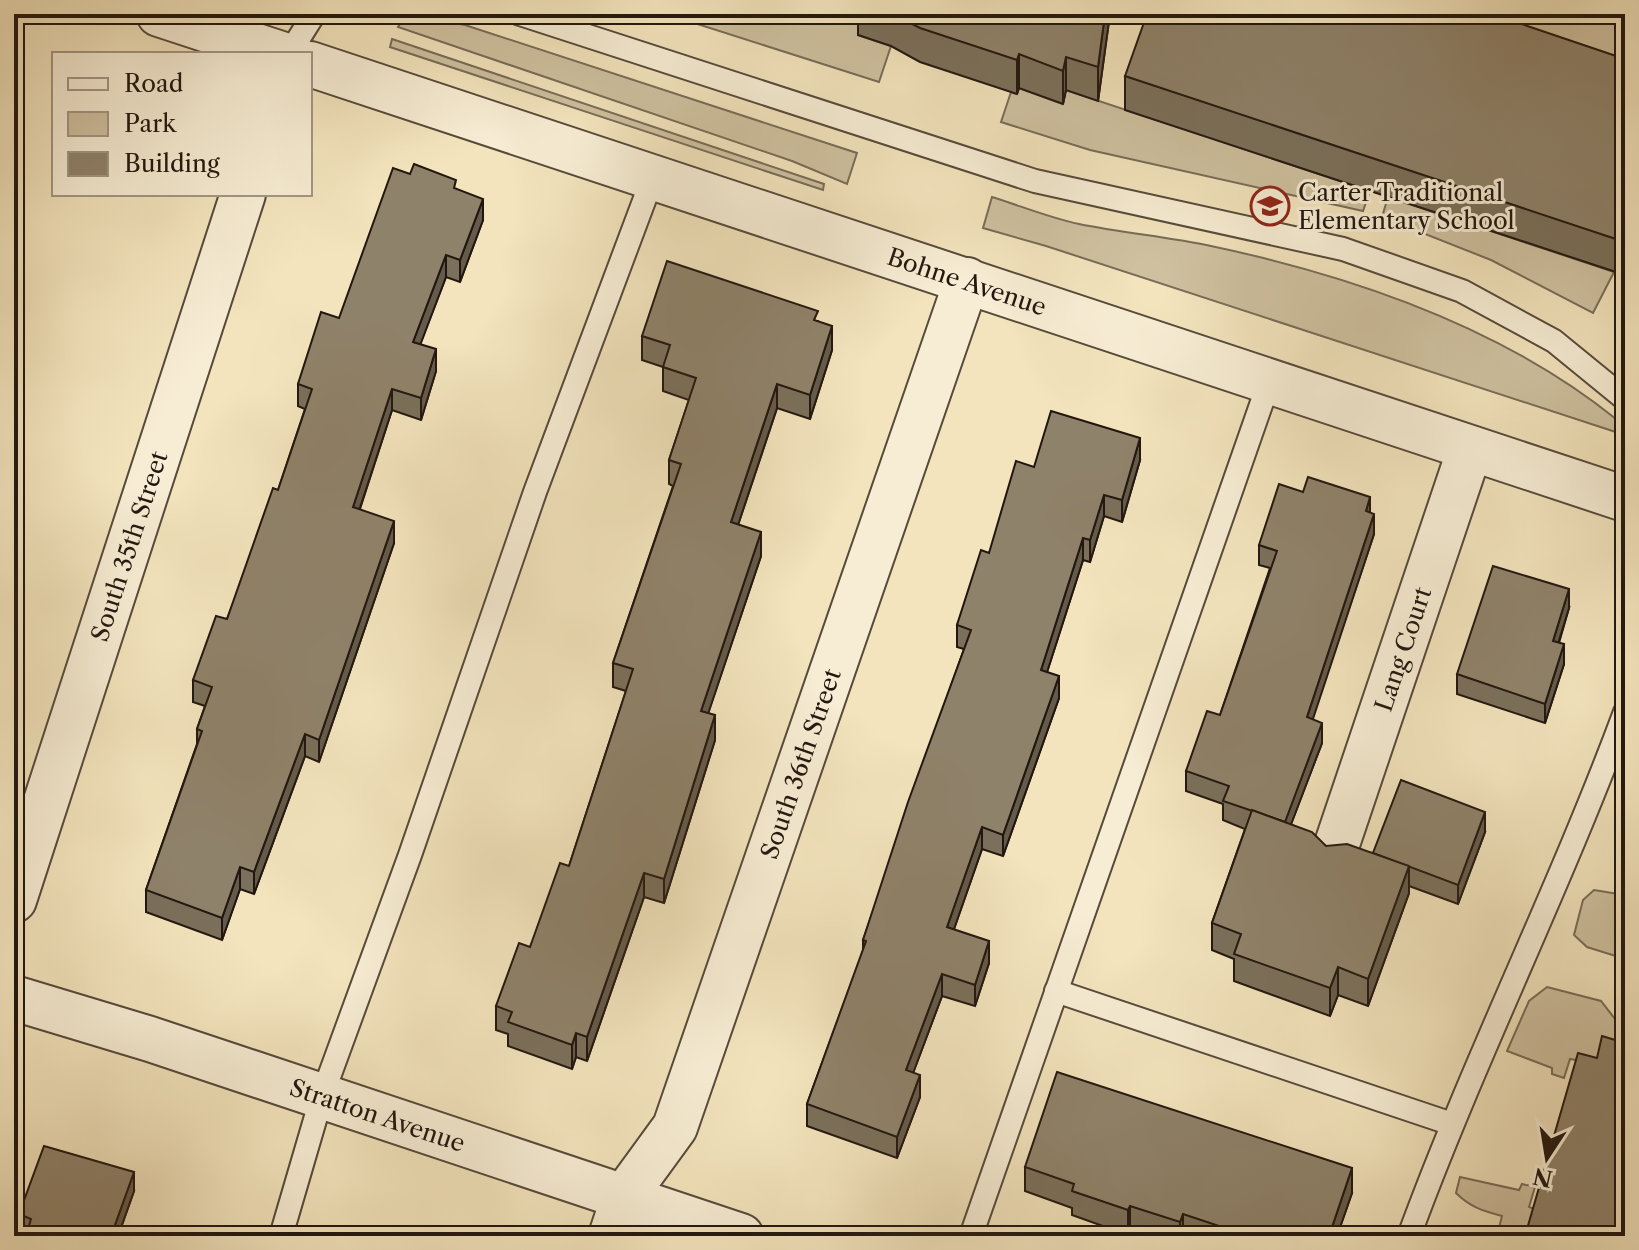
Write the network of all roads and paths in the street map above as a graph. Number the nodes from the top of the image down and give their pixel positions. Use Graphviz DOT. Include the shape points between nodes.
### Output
graph roads {
  1 [pos="159,14"];
  2 [pos="314,14"];
  3 [pos="520,14"];
  4 [pos="275,52"];
  5 [pos="290,52"];
  6 [pos="312,65"];
  7 [pos="653,177"];
  8 [pos="242,196"];
  9 [pos="967,280"];
  10 [pos="1269,382"];
  11 [pos="1625,399"];
  12 [pos="1470,449"];
  13 [pos="1625,499"];
  14 [pos="1625,712"];
  15 [pos="28,810"];
  16 [pos="1335,850"];
  17 [pos="14,900"];
  18 [pos="1056,991"];
  19 [pos="14,998"];
  20 [pos="322,1096"];
  21 [pos="1452,1124"];
  22 [pos="617,1216"];
  23 [pos="281,1236"];
  24 [pos="741,1236"];
  25 [pos="971,1236"];
  26 [pos="1409,1236"];
  1 -- 4 [label="street"];
  2 -- 5 [label="lane"];
  3 -- 11 [label="lane" via="1035,181 1343,249 1462,291 1554,341"];
  6 -- 7 [label="street, Bohne Avenue"];
  7 -- 9 [label="street, Bohne Avenue"];
  7 -- 20 [label="lane" via="535,492"];
  8 -- 15 [label="street, South 35th Street"];
  9 -- 10 [label="street, Bohne Avenue"];
  9 -- 22 [label="street, South 36th Street" via="675,1127"];
  10 -- 12 [label="street, Bohne Avenue"];
  10 -- 18 [label="lane"];
  12 -- 13 [label="street, Bohne Avenue"];
  12 -- 16 [label="street, Lang Court"];
  14 -- 21 [label="lane"];
  15 -- 17 [label="street, South 35th Street"];
  18 -- 21 [label="lane"];
  18 -- 25 [label="lane"];
  19 -- 20 [label="street, Stratton Avenue"];
  20 -- 22 [label="street, Stratton Avenue"];
  20 -- 23 [label="lane"];
  21 -- 26 [label="lane"];
  22 -- 24 [label="street, Stratton Avenue"];
}
